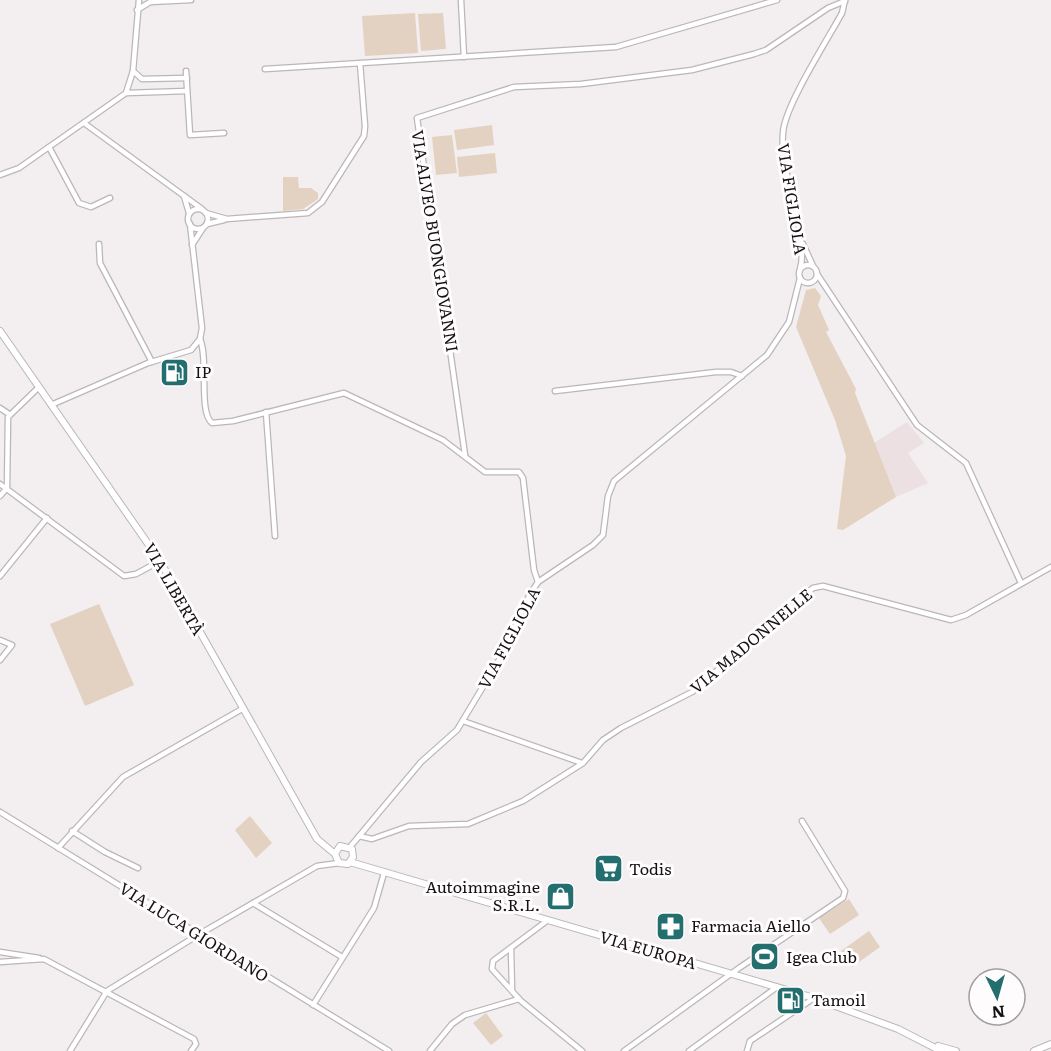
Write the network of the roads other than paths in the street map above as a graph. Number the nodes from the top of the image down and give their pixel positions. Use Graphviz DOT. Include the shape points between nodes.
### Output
graph roads {
  1 [pos="139,0"];
  2 [pos="191,0"];
  3 [pos="461,0"];
  4 [pos="777,0"];
  5 [pos="845,0"];
  6 [pos="137,10"];
  7 [pos="464,57"];
  8 [pos="360,63"];
  9 [pos="265,69"];
  10 [pos="133,70"];
  11 [pos="186,71"];
  12 [pos="186,78"];
  13 [pos="153,79"];
  14 [pos="150,91"];
  15 [pos="187,91"];
  16 [pos="126,93"];
  17 [pos="84,123"];
  18 [pos="224,133"];
  19 [pos="49,147"];
  20 [pos="0,175"];
  21 [pos="184,196"];
  22 [pos="110,198"];
  23 [pos="204,211"];
  24 [pos="189,214"];
  25 [pos="227,219"];
  26 [pos="190,224"];
  27 [pos="205,226"];
  28 [pos="802,242"];
  29 [pos="99,244"];
  30 [pos="192,245"];
  31 [pos="813,266"];
  32 [pos="800,269"];
  33 [pos="817,274"];
  34 [pos="800,278"];
  35 [pos="810,282"];
  36 [pos="822,285"];
  37 [pos="799,291"];
  38 [pos="0,331"];
  39 [pos="200,339"];
  40 [pos="152,362"];
  41 [pos="742,376"];
  42 [pos="39,387"];
  43 [pos="555,391"];
  44 [pos="51,405"];
  45 [pos="0,408"];
  46 [pos="266,412"];
  47 [pos="9,414"];
  48 [pos="465,456"];
  49 [pos="0,484"];
  50 [pos="7,488"];
  51 [pos="0,495"];
  52 [pos="47,518"];
  53 [pos="275,537"];
  54 [pos="160,561"];
  55 [pos="1051,567"];
  56 [pos="0,576"];
  57 [pos="538,582"];
  58 [pos="1021,583"];
  59 [pos="0,640"];
  60 [pos="0,660"];
  61 [pos="242,709"];
  62 [pos="463,721"];
  63 [pos="583,763"];
  64 [pos="0,812"];
  65 [pos="802,821"];
  66 [pos="72,831"];
  67 [pos="359,836"];
  68 [pos="350,847"];
  69 [pos="58,848"];
  70 [pos="335,854"];
  71 [pos="350,862"];
  72 [pos="339,863"];
  73 [pos="138,868"];
  74 [pos="384,873"];
  75 [pos="254,903"];
  76 [pos="548,921"];
  77 [pos="198,935"];
  78 [pos="511,949"];
  79 [pos="0,952"];
  80 [pos="342,957"];
  81 [pos="44,959"];
  82 [pos="0,962"];
  83 [pos="732,975"];
  84 [pos="777,987"];
  85 [pos="107,992"];
  86 [pos="513,993"];
  87 [pos="814,998"];
  88 [pos="519,999"];
  89 [pos="313,1005"];
  90 [pos="931,1044"];
  91 [pos="1051,1044"];
  92 [pos="70,1051"];
  93 [pos="191,1051"];
  94 [pos="389,1051"];
  95 [pos="430,1051"];
  96 [pos="582,1051"];
  97 [pos="624,1051"];
  98 [pos="689,1051"];
  99 [pos="747,1051"];
  100 [pos="941,1051"];
  101 [pos="956,1051"];
  102 [pos="1034,1051"];
  1 -- 6 [label="street"];
  2 -- 6 [label="street" via="150,2"];
  3 -- 7 [label="street"];
  4 -- 7 [label="street" via="616,47"];
  5 -- 28 [label="street, VIA FIGLIOLA" via="842,13 783,127 787,175"];
  5 -- 48 [label="street, VIA ALVEO BUONGIOVANNI" via="754,54 692,70 581,84 514,87 417,118"];
  6 -- 10 [label="street"];
  7 -- 8 [label="street"];
  8 -- 9 [label="street"];
  8 -- 25 [label="street" via="363,136 318,207 303,214"];
  10 -- 13 [label="street" via="142,79"];
  10 -- 16 [label="street"];
  11 -- 12 [label="street"];
  12 -- 13 [label="street"];
  12 -- 15 [label="street"];
  13 -- 14 [label="street" via="156,87"];
  14 -- 15 [label="street"];
  14 -- 16 [label="street"];
  15 -- 18 [label="street" via="190,135"];
  16 -- 17 [label="street"];
  17 -- 19 [label="street"];
  17 -- 21 [label="street"];
  19 -- 20 [label="street" via="19,168"];
  19 -- 22 [label="street" via="79,203 91,207"];
  21 -- 23 [label="street"];
  21 -- 24 [label="street"];
  23 -- 24 [label="street" via="196,209"];
  23 -- 25 [label="street"];
  23 -- 27 [label="street"];
  24 -- 26 [label="street"];
  25 -- 27 [label="street"];
  26 -- 27 [label="street" via="197,229"];
  26 -- 30 [label="street"];
  27 -- 30 [label="street"];
  28 -- 31 [label="street"];
  28 -- 32 [label="street, VIA FIGLIOLA"];
  29 -- 40 [label="street" via="100,263"];
  30 -- 39 [label="street"];
  31 -- 32 [label="street" via="808,264"];
  31 -- 33 [label="street"];
  32 -- 34 [label="street"];
  33 -- 35 [label="street"];
  33 -- 36 [label="street"];
  34 -- 35 [label="street"];
  34 -- 37 [label="street, VIA FIGLIOLA"];
  35 -- 36 [label="street"];
  35 -- 37 [label="street"];
  36 -- 58 [label="street" via="917,425 966,464"];
  37 -- 41 [label="street, VIA FIGLIOLA" via="778,341"];
  38 -- 42 [label="street, VIA LIBERTÀ"];
  39 -- 40 [label="street" via="191,350"];
  39 -- 46 [label="street" via="206,362 208,419 219,424"];
  40 -- 44 [label="street"];
  41 -- 43 [label="street" via="716,372"];
  41 -- 57 [label="street, VIA FIGLIOLA" via="615,481 608,496 603,535"];
  42 -- 44 [label="street, VIA LIBERTÀ"];
  42 -- 47 [label="street"];
  44 -- 54 [label="street, VIA LIBERTÀ"];
  45 -- 47 [label="street"];
  46 -- 48 [label="street" via="328,395 349,394 425,431"];
  46 -- 53 [label="street"];
  47 -- 50 [label="street"];
  48 -- 57 [label="street" via="489,473 521,473"];
  49 -- 50 [label="street"];
  50 -- 51 [label="street"];
  50 -- 52 [label="street"];
  52 -- 54 [label="street" via="124,576"];
  52 -- 56 [label="street"];
  54 -- 61 [label="street, VIA LIBERTÀ"];
  55 -- 58 [label="street"];
  57 -- 62 [label="street, VIA FIGLIOLA"];
  58 -- 63 [label="street, VIA MADONNELLE" via="951,620 823,586 813,588 692,692 621,728 603,740"];
  59 -- 60 [label="street" via="12,645"];
  61 -- 66 [label="street" via="123,777"];
  61 -- 70 [label="street, VIA LIBERTÀ" via="317,839"];
  62 -- 63 [label="street"];
  62 -- 67 [label="street, VIA FIGLIOLA" via="421,762"];
  63 -- 67 [label="street, VIA MADONNELLE" via="523,801 468,824 409,826 372,839"];
  64 -- 69 [label="street, VIA LUCA GIORDANO"];
  65 -- 83 [label="street" via="846,894"];
  66 -- 69 [label="street"];
  66 -- 73 [label="street"];
  67 -- 68 [label="street, VIA FIGLIOLA"];
  68 -- 70 [label="street" via="340,846"];
  68 -- 71 [label="street" via="354,855"];
  69 -- 77 [label="street, VIA LUCA GIORDANO"];
  70 -- 72 [label="street"];
  71 -- 72 [label="street"];
  71 -- 74 [label="street, VIA EUROPA"];
  72 -- 75 [label="street" via="317,866"];
  74 -- 76 [label="street, VIA EUROPA"];
  74 -- 80 [label="street" via="374,908"];
  75 -- 77 [label="street"];
  75 -- 80 [label="street"];
  76 -- 78 [label="street"];
  76 -- 83 [label="street, VIA EUROPA"];
  77 -- 85 [label="street"];
  77 -- 89 [label="street, VIA LUCA GIORDANO"];
  78 -- 86 [label="street"];
  78 -- 86 [label="street" via="491,964"];
  79 -- 81 [label="street"];
  80 -- 89 [label="street"];
  81 -- 82 [label="street"];
  81 -- 85 [label="street"];
  83 -- 84 [label="street, VIA EUROPA"];
  83 -- 97 [label="street"];
  84 -- 87 [label="street, VIA EUROPA"];
  84 -- 98 [label="street"];
  85 -- 92 [label="street"];
  85 -- 93 [label="street" via="194,1039 196,1044"];
  86 -- 88 [label="street"];
  87 -- 90 [label="street, VIA EUROPA"];
  87 -- 99 [label="street" via="750,1041"];
  88 -- 95 [label="street" via="465,1014"];
  88 -- 96 [label="street"];
  89 -- 94 [label="street, VIA LUCA GIORDANO"];
  90 -- 100 [label="street, VIA EUROPA"];
  90 -- 101 [label="street"];
  91 -- 102 [label="street"];
}
